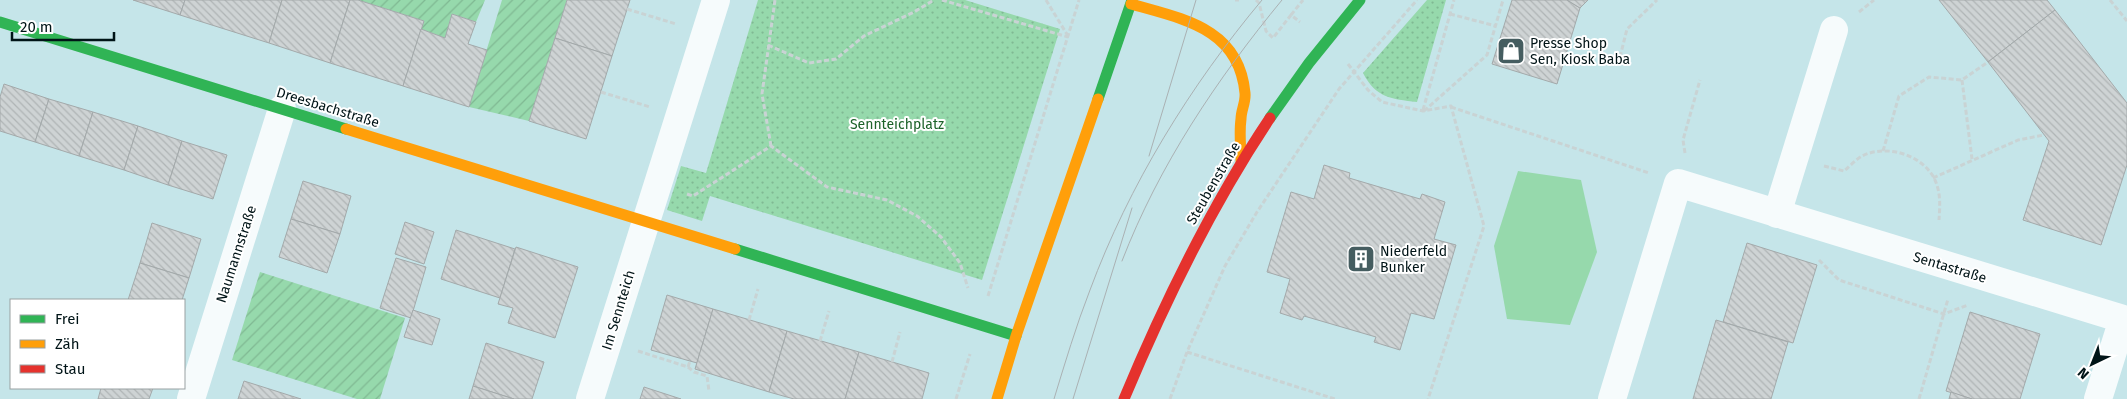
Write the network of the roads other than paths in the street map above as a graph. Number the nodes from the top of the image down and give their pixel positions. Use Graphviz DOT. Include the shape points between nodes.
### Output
graph roads {
  1 [pos="716,0"];
  2 [pos="1360,0"];
  3 [pos="1127,1"];
  4 [pos="0,22"];
  5 [pos="1834,30"];
  6 [pos="282,109"];
  7 [pos="1241,161"];
  8 [pos="1777,214"];
  9 [pos="646,221"];
  10 [pos="2125,313"];
  11 [pos="1016,336"];
  12 [pos="191,399"];
  13 [pos="590,399"];
  14 [pos="997,399"];
  15 [pos="1124,399"];
  16 [pos="1612,399"];
  17 [pos="2098,399"];
  1 -- 9 [label="street"];
  2 -- 7 [label="street, Steubenstraße" via="1324,42"];
  3 -- 7 [label="street" via="1196,23 1220,37 1232,51 1245,90 1241,116"];
  3 -- 11 [label="street"];
  4 -- 6 [label="street, Dreesbachstraße"];
  5 -- 8 [label="street"];
  6 -- 9 [label="street, Dreesbachstraße"];
  6 -- 12 [label="street, Naumannstraße"];
  7 -- 15 [label="street, Steubenstraße" via="1180,272"];
  8 -- 10 [label="street, Sentastraße"];
  8 -- 16 [label="street, Sentastraße" via="1678,183"];
  9 -- 11 [label="street"];
  9 -- 13 [label="street, Im Sennteich"];
  10 -- 17 [label="street, Sentastraße"];
  11 -- 14 [label="street"];
}
